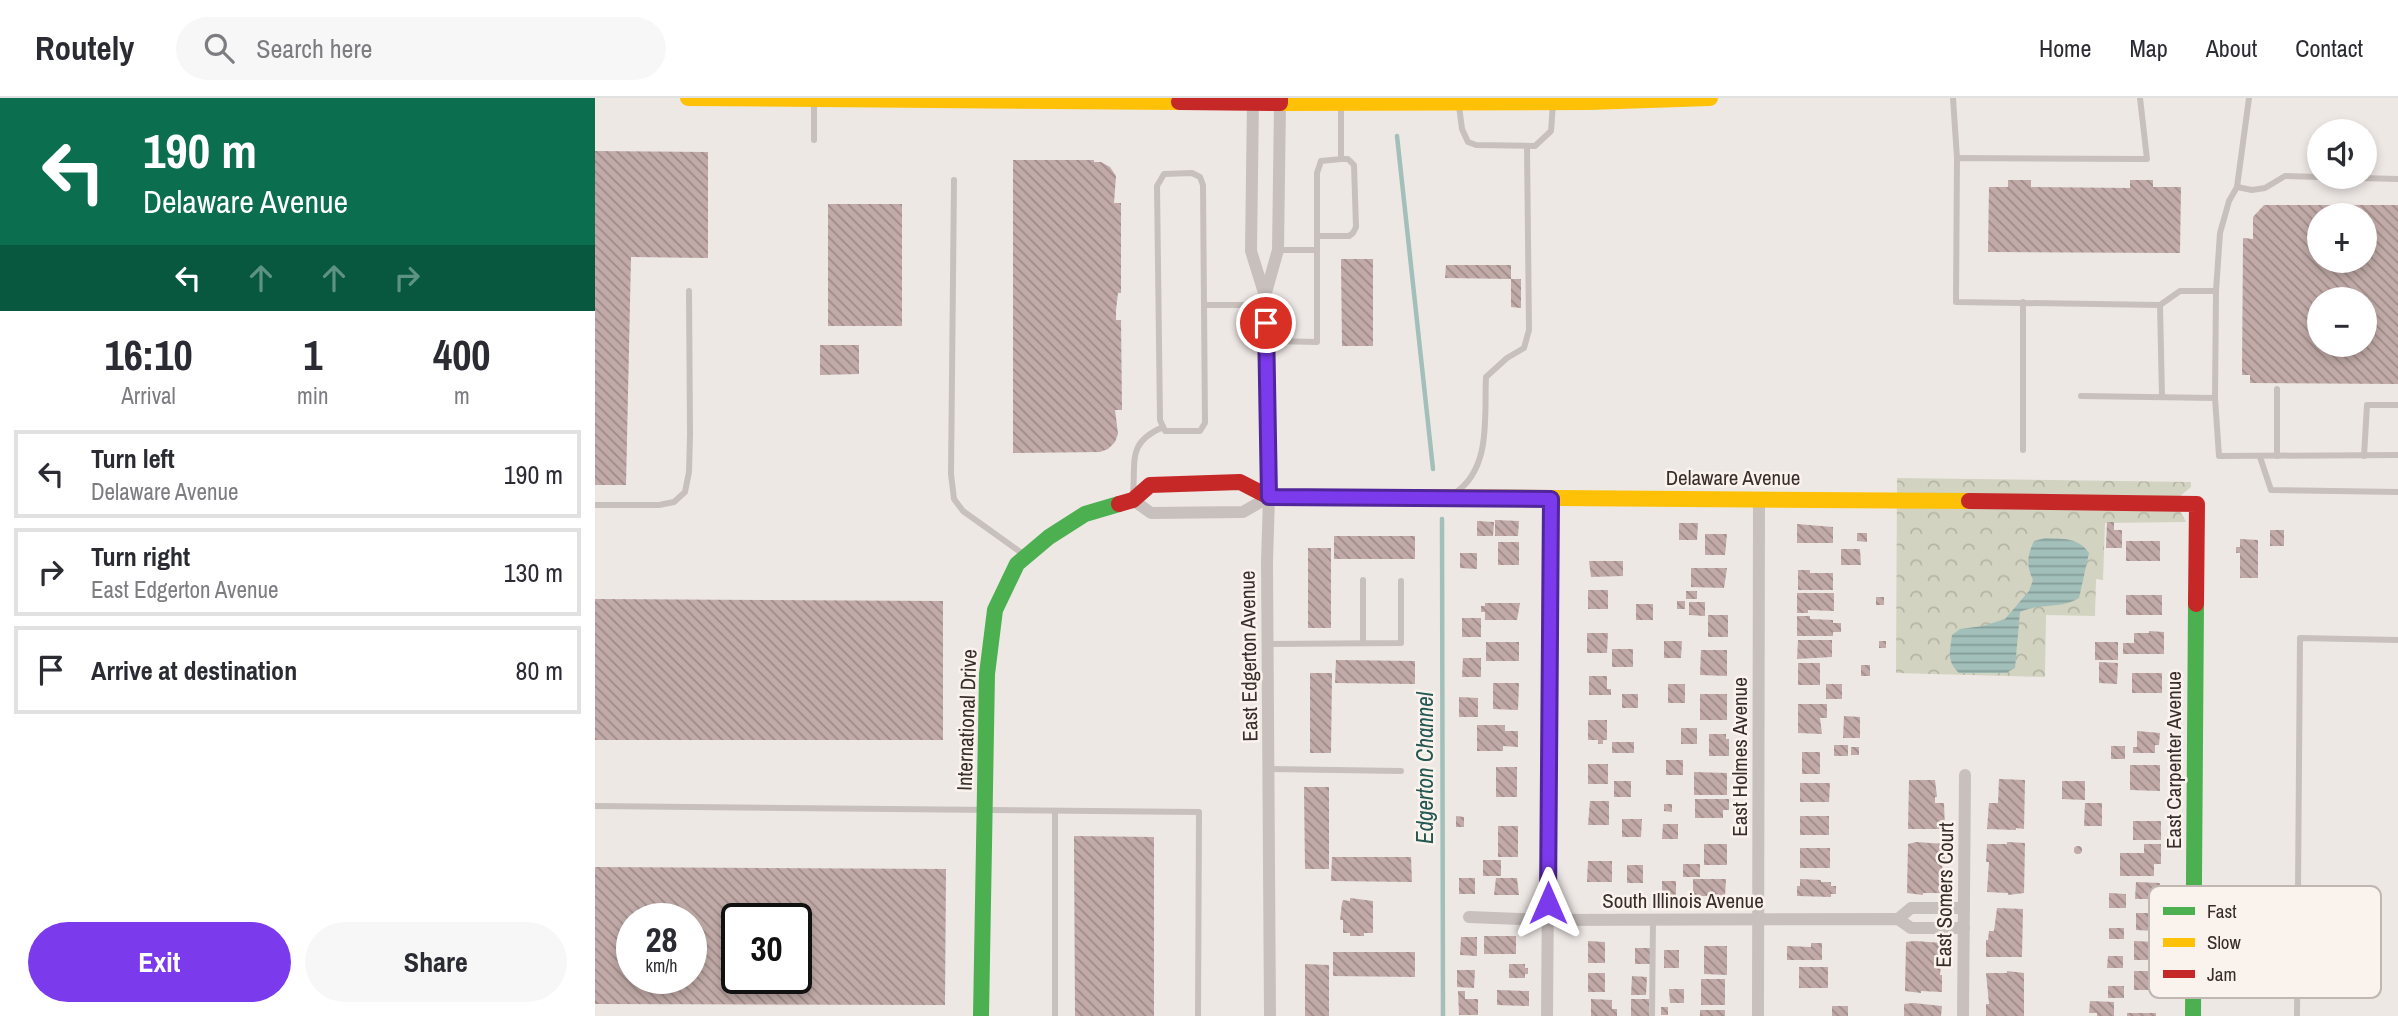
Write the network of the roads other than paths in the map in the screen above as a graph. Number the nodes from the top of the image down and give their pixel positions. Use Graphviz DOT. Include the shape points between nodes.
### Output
graph roads {
  1 [pos="688,98"];
  2 [pos="815,98"];
  3 [pos="1710,98"];
  4 [pos="1953,98"];
  5 [pos="2140,98"];
  6 [pos="2249,98"];
  7 [pos="1253,100"];
  8 [pos="1280,101"];
  9 [pos="1561,101"];
  10 [pos="1341,103"];
  11 [pos="1459,103"];
  12 [pos="814,140"];
  13 [pos="1527,146"];
  14 [pos="1957,158"];
  15 [pos="1341,159"];
  16 [pos="2307,177"];
  17 [pos="2377,178"];
  18 [pos="2398,178"];
  19 [pos="954,180"];
  20 [pos="2237,187"];
  21 [pos="1317,236"];
  22 [pos="1278,250"];
  23 [pos="1317,250"];
  24 [pos="689,291"];
  25 [pos="2216,291"];
  26 [pos="1265,301"];
  27 [pos="2023,302"];
  28 [pos="2161,305"];
  29 [pos="1204,306"];
  30 [pos="1266,341"];
  31 [pos="2277,389"];
  32 [pos="2081,396"];
  33 [pos="2162,397"];
  34 [pos="2215,398"];
  35 [pos="2398,405"];
  36 [pos="1163,427"];
  37 [pos="2023,450"];
  38 [pos="2398,455"];
  39 [pos="2277,456"];
  40 [pos="2364,456"];
  41 [pos="2260,457"];
  42 [pos="2398,492"];
  43 [pos="1269,497"];
  44 [pos="1448,498"];
  45 [pos="1759,498"];
  46 [pos="1133,499"];
  47 [pos="1551,499"];
  48 [pos="2197,504"];
  49 [pos="595,505"];
  50 [pos="1024,555"];
  51 [pos="1363,580"];
  52 [pos="1401,581"];
  53 [pos="2398,640"];
  54 [pos="1363,643"];
  55 [pos="1268,644"];
  56 [pos="1269,769"];
  57 [pos="1401,771"];
  58 [pos="1965,775"];
  59 [pos="595,806"];
  60 [pos="986,811"];
  61 [pos="1055,811"];
  62 [pos="2194,886"];
  63 [pos="2298,886"];
  64 [pos="1964,908"];
  65 [pos="1469,917"];
  66 [pos="1653,919"];
  67 [pos="1898,919"];
  68 [pos="1548,920"];
  69 [pos="1759,921"];
  70 [pos="1964,928"];
  71 [pos="2193,998"];
  72 [pos="2297,998"];
  73 [pos="981,1016"];
  74 [pos="1055,1016"];
  75 [pos="1198,1016"];
  76 [pos="1270,1016"];
  77 [pos="1547,1016"];
  78 [pos="1652,1016"];
  79 [pos="1758,1016"];
  80 [pos="1963,1016"];
  81 [pos="2193,1016"];
  82 [pos="2297,1016"];
  1 -- 2 [label="street"];
  2 -- 7 [label="street"];
  2 -- 12 [label="lane"];
  3 -- 9 [label="street"];
  4 -- 14 [label="lane"];
  5 -- 14 [label="lane" via="2147,159"];
  6 -- 20 [label="lane"];
  7 -- 8 [label="street"];
  7 -- 26 [label="street, East Edgerton Avenue" via="1251,251"];
  8 -- 10 [label="street"];
  8 -- 22 [label="street, East Edgerton Avenue"];
  9 -- 11 [label="street"];
  9 -- 13 [label="lane" via="1551,131 1535,146"];
  10 -- 11 [label="street"];
  10 -- 15 [label="lane"];
  11 -- 13 [label="lane" via="1468,142"];
  13 -- 44 [label="lane" via="1529,330 1524,348 1486,377 1478,465 1467,483"];
  14 -- 27 [label="lane" via="1956,302"];
  15 -- 21 [label="lane" via="1326,159 1318,166"];
  15 -- 21 [label="lane" via="1354,165 1356,227 1349,236"];
  16 -- 20 [label="lane" via="2285,176 2252,190"];
  17 -- 18 [label="lane"];
  19 -- 50 [label="lane" via="954,499 963,511"];
  20 -- 25 [label="lane" via="2220,233"];
  21 -- 23 [label="lane"];
  22 -- 23 [label="lane"];
  22 -- 26 [label="street, East Edgerton Avenue"];
  23 -- 30 [label="lane" via="1317,342"];
  24 -- 49 [label="lane" via="690,434 685,492 674,502 659,505"];
  25 -- 28 [label="lane" via="2180,291"];
  25 -- 34 [label="lane"];
  26 -- 29 [label="lane"];
  26 -- 30 [label="street, East Edgerton Avenue"];
  27 -- 28 [label="lane"];
  27 -- 37 [label="lane"];
  28 -- 33 [label="lane"];
  29 -- 36 [label="lane" via="1205,422 1199,431 1170,432"];
  29 -- 36 [label="lane" via="1203,185 1192,173 1164,174 1157,186"];
  30 -- 43 [label="street, East Edgerton Avenue"];
  31 -- 39 [label="lane"];
  32 -- 33 [label="lane"];
  33 -- 34 [label="lane"];
  34 -- 41 [label="lane" via="2219,456"];
  35 -- 40 [label="lane" via="2367,405"];
  36 -- 46 [label="lane" via="1148,434 1137,448"];
  38 -- 40 [label="lane"];
  39 -- 40 [label="lane"];
  39 -- 41 [label="lane"];
  41 -- 42 [label="lane" via="2271,490"];
  43 -- 44 [label="street, Delaware Avenue"];
  43 -- 46 [label="street, International Drive" via="1240,482 1150,485"];
  43 -- 46 [label="street" via="1243,512 1151,513"];
  43 -- 55 [label="street, East Edgerton Avenue"];
  44 -- 47 [label="street, Delaware Avenue"];
  45 -- 47 [label="street, Delaware Avenue"];
  45 -- 48 [label="street, Delaware Avenue"];
  45 -- 69 [label="street, East Holmes Avenue"];
  46 -- 50 [label="street, International Drive" via="1086,514"];
  47 -- 68 [label="street"];
  48 -- 62 [label="street, East Carpenter Avenue"];
  50 -- 60 [label="street, International Drive" via="995,610 988,674"];
  51 -- 54 [label="lane"];
  52 -- 54 [label="lane" via="1401,643"];
  53 -- 63 [label="lane" via="2300,638"];
  54 -- 55 [label="lane"];
  55 -- 56 [label="street, East Edgerton Avenue"];
  56 -- 57 [label="lane"];
  56 -- 76 [label="street, East Edgerton Avenue"];
  58 -- 64 [label="street, East Somers Court"];
  59 -- 60 [label="lane"];
  60 -- 61 [label="lane"];
  60 -- 73 [label="street, International Drive"];
  61 -- 74 [label="lane"];
  61 -- 75 [label="lane" via="1199,812"];
  64 -- 67 [label="street, South Illinois Avenue" via="1911,908"];
  64 -- 70 [label="street, East Somers Court"];
  65 -- 68 [label="street, South Illinois Avenue"];
  66 -- 68 [label="street, South Illinois Avenue"];
  66 -- 69 [label="street, South Illinois Avenue"];
  66 -- 78 [label="lane"];
  67 -- 69 [label="street, South Illinois Avenue"];
  67 -- 70 [label="street, South Illinois Avenue" via="1911,928"];
  68 -- 77 [label="street"];
  69 -- 79 [label="street, East Holmes Avenue"];
  70 -- 80 [label="street, East Somers Court"];
  71 -- 81 [label="street, East Carpenter Avenue"];
  72 -- 82 [label="lane"];
}
